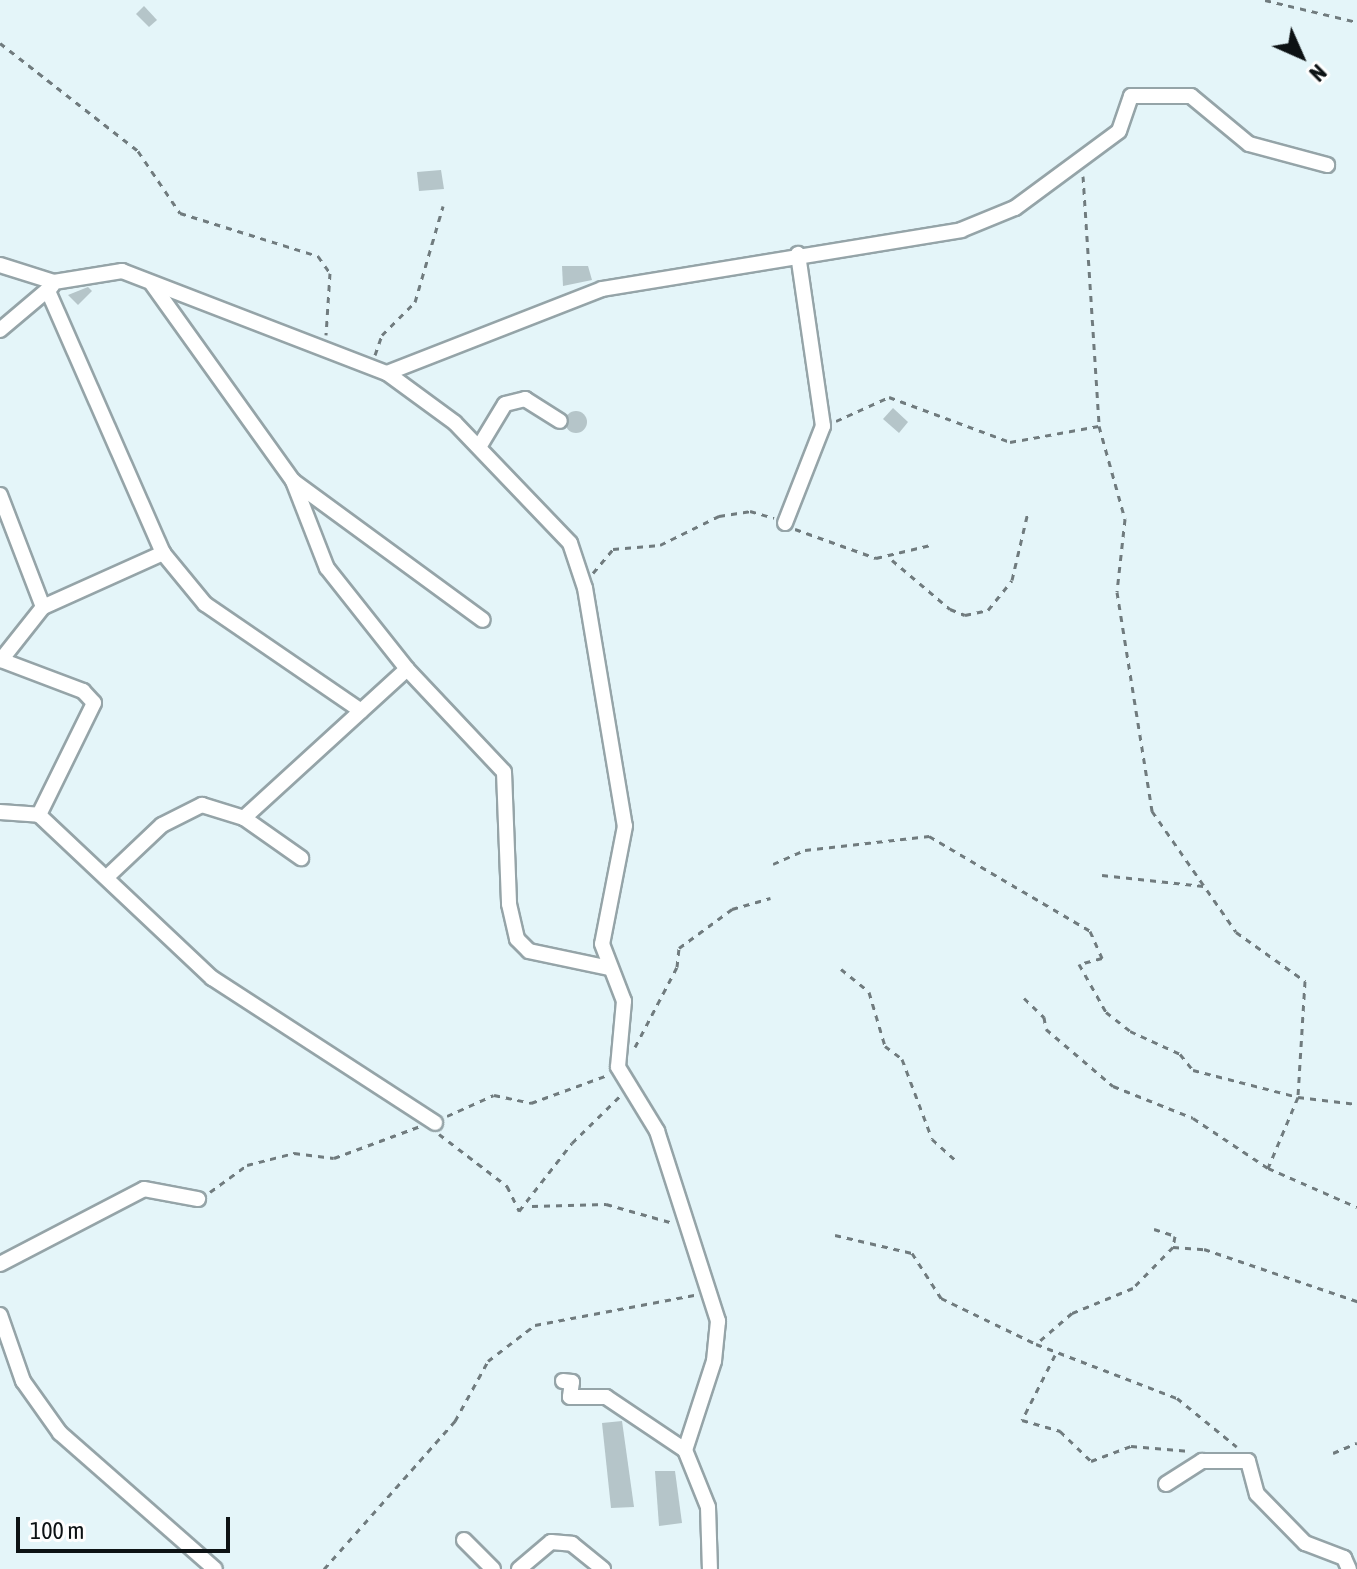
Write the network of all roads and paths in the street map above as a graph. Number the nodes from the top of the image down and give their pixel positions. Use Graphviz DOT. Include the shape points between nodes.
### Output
graph roads {
  1 [pos="1265,0"];
  2 [pos="1357,22"];
  3 [pos="0,43"];
  4 [pos="1082,156"];
  5 [pos="1327,165"];
  6 [pos="443,206"];
  7 [pos="798,254"];
  8 [pos="0,265"];
  9 [pos="152,284"];
  10 [pos="51,288"];
  11 [pos="0,330"];
  12 [pos="324,348"];
  13 [pos="372,367"];
  14 [pos="387,373"];
  15 [pos="560,421"];
  16 [pos="823,426"];
  17 [pos="1099,426"];
  18 [pos="479,447"];
  19 [pos="293,481"];
  20 [pos="0,495"];
  21 [pos="1028,512"];
  22 [pos="785,523"];
  23 [pos="930,545"];
  24 [pos="163,553"];
  25 [pos="892,560"];
  26 [pos="585,588"];
  27 [pos="43,607"];
  28 [pos="483,620"];
  29 [pos="407,669"];
  30 [pos="361,711"];
  31 [pos="0,812"];
  32 [pos="39,815"];
  33 [pos="244,818"];
  34 [pos="301,858"];
  35 [pos="773,864"];
  36 [pos="1102,875"];
  37 [pos="108,876"];
  38 [pos="1203,886"];
  39 [pos="770,898"];
  40 [pos="610,968"];
  41 [pos="841,969"];
  42 [pos="1024,998"];
  43 [pos="618,1067"];
  44 [pos="628,1088"];
  45 [pos="1298,1097"];
  46 [pos="1357,1104"];
  47 [pos="435,1123"];
  48 [pos="413,1128"];
  49 [pos="954,1159"];
  50 [pos="1268,1168"];
  51 [pos="198,1199"];
  52 [pos="530,1206"];
  53 [pos="1357,1207"];
  54 [pos="1154,1229"];
  55 [pos="835,1235"];
  56 [pos="693,1236"];
  57 [pos="1173,1247"];
  58 [pos="0,1264"];
  59 [pos="712,1296"];
  60 [pos="1357,1301"];
  61 [pos="0,1315"];
  62 [pos="1036,1344"];
  63 [pos="1055,1355"];
  64 [pos="563,1381"];
  65 [pos="1357,1444"];
  66 [pos="685,1450"];
  67 [pos="1333,1453"];
  68 [pos="1210,1461"];
  69 [pos="1248,1461"];
  70 [pos="1166,1484"];
  71 [pos="464,1540"];
  72 [pos="215,1569"];
  73 [pos="324,1569"];
  74 [pos="493,1569"];
  75 [pos="519,1569"];
  76 [pos="603,1569"];
  77 [pos="710,1569"];
  78 [pos="1349,1569"];
  1 -- 2 [label="path"];
  3 -- 12 [label="path" via="138,151 180,213 318,256 330,273"];
  4 -- 5 [label="street" via="1119,131 1131,96 1191,96 1249,144"];
  4 -- 7 [label="street" via="1015,208 961,230"];
  4 -- 17 [label="path"];
  6 -- 13 [label="path" via="415,302 382,335"];
  7 -- 14 [label="street" via="602,289"];
  7 -- 16 [label="street"];
  8 -- 10 [label="street"];
  9 -- 10 [label="street" via="122,271"];
  9 -- 12 [label="street"];
  9 -- 19 [label="street"];
  10 -- 11 [label="street"];
  10 -- 24 [label="street"];
  12 -- 13 [label="street"];
  13 -- 14 [label="street"];
  14 -- 18 [label="street"];
  15 -- 18 [label="street" via="525,399 505,404"];
  16 -- 17 [label="path" via="889,397 1010,442"];
  16 -- 22 [label="street"];
  17 -- 38 [label="path" via="1125,519 1117,592 1152,811"];
  18 -- 26 [label="street" via="570,543"];
  19 -- 28 [label="street"];
  19 -- 29 [label="street" via="327,568"];
  20 -- 27 [label="street"];
  21 -- 25 [label="path" via="1012,580 988,610 965,615 950,609"];
  22 -- 25 [label="path" via="857,555"];
  22 -- 26 [label="path" via="750,511 719,516 660,545 613,549"];
  23 -- 25 [label="path"];
  24 -- 27 [label="street"];
  24 -- 30 [label="street" via="205,604"];
  26 -- 40 [label="street" via="625,826 602,944"];
  27 -- 32 [label="street" via="1,660 83,691 95,712"];
  29 -- 30 [label="street"];
  29 -- 40 [label="street" via="504,772 509,904 517,939 529,951"];
  30 -- 33 [label="street"];
  31 -- 32 [label="street"];
  32 -- 37 [label="street"];
  33 -- 34 [label="street"];
  33 -- 37 [label="street" via="202,805 185,810"];
  35 -- 45 [label="path" via="805,850 929,836 1090,931 1102,958 1079,964 1091,991 1151,1046 1180,1054 1193,1070"];
  36 -- 38 [label="path"];
  37 -- 47 [label="street" via="212,978"];
  38 -- 45 [label="path" via="1236,932 1305,981"];
  39 -- 43 [label="path" via="732,909 679,948 646,1034"];
  40 -- 43 [label="street" via="624,1001"];
  41 -- 49 [label="path" via="869,992 885,1046 902,1059 932,1139"];
  42 -- 50 [label="path" via="1044,1017 1046,1029 1113,1086 1193,1118"];
  43 -- 44 [label="street"];
  43 -- 47 [label="path" via="598,1083 531,1103 494,1095"];
  44 -- 52 [label="path" via="572,1143 545,1186 529,1196"];
  44 -- 56 [label="street" via="657,1131"];
  45 -- 46 [label="path"];
  45 -- 50 [label="path"];
  47 -- 48 [label="path"];
  48 -- 51 [label="path" via="334,1158 294,1153 247,1165"];
  48 -- 52 [label="path" via="437,1132 507,1186 516,1210"];
  50 -- 53 [label="path"];
  51 -- 58 [label="street" via="144,1189"];
  52 -- 56 [label="path" via="631,1209"];
  54 -- 57 [label="path" via="1175,1236"];
  55 -- 62 [label="path" via="912,1253 941,1298"];
  56 -- 59 [label="street"];
  57 -- 60 [label="path" via="1204,1249"];
  57 -- 62 [label="path" via="1133,1288 1072,1313"];
  59 -- 66 [label="street" via="714,1361"];
  59 -- 73 [label="path" via="688,1295 535,1325 488,1361 455,1421"];
  61 -- 72 [label="street" via="23,1381 60,1433"];
  62 -- 63 [label="path"];
  63 -- 68 [label="path" via="1022,1420 1060,1431 1091,1461 1131,1446 1187,1450"];
  63 -- 69 [label="path" via="1177,1398"];
  64 -- 66 [label="street" via="572,1382 570,1397 606,1397"];
  65 -- 67 [label="path"];
  66 -- 77 [label="street" via="708,1507"];
  68 -- 69 [label="street"];
  68 -- 70 [label="street"];
  69 -- 78 [label="street" via="1257,1494 1305,1543 1344,1558"];
  71 -- 74 [label="street"];
  75 -- 76 [label="street" via="551,1542 572,1544"];
}
